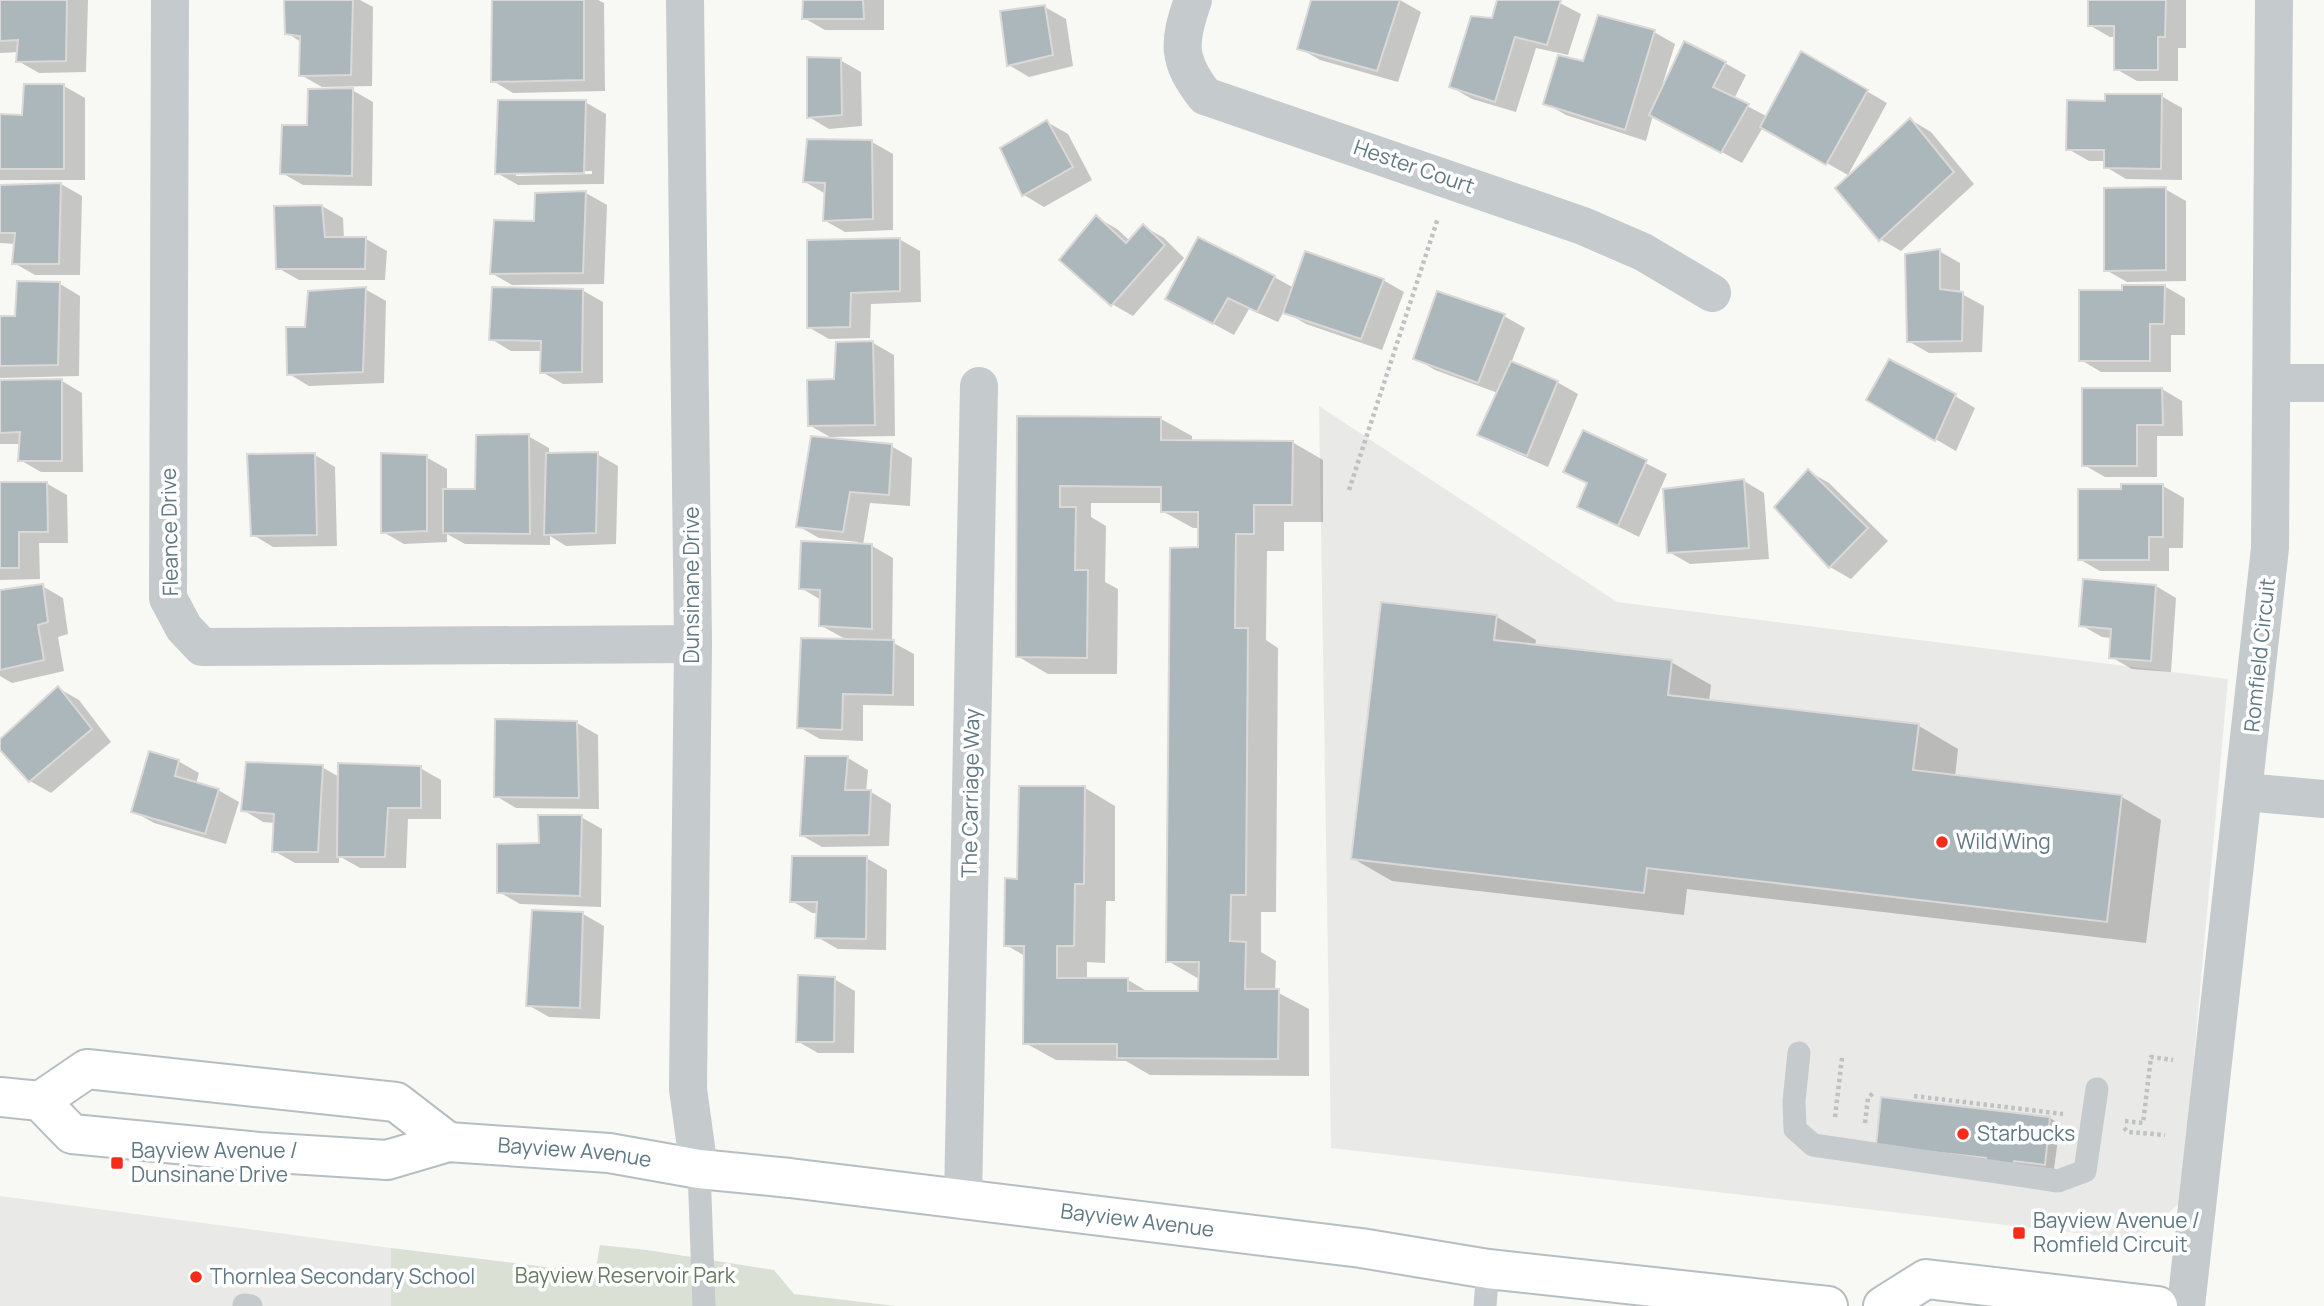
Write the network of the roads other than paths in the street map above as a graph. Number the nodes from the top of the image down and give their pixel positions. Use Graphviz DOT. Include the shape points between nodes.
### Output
graph roads {
  1 [pos="170,0"];
  2 [pos="685,0"];
  3 [pos="1193,0"];
  4 [pos="2274,0"];
  5 [pos="1712,293"];
  6 [pos="2273,383"];
  7 [pos="2324,383"];
  8 [pos="979,386"];
  9 [pos="693,644"];
  10 [pos="2245,792"];
  11 [pos="2324,799"];
  12 [pos="1799,1053"];
  13 [pos="2097,1089"];
  14 [pos="0,1097"];
  15 [pos="40,1101"];
  16 [pos="447,1142"];
  17 [pos="699,1169"];
  18 [pos="963,1200"];
  19 [pos="1487,1288"];
  20 [pos="1803,1305"];
  21 [pos="704,1306"];
  22 [pos="1883,1306"];
  23 [pos="2158,1306"];
  24 [pos="2186,1306"];
  1 -- 9 [label="street, Fleance Drive" via="168,598 184,628 202,647"];
  2 -- 9 [label="street, Dunsinane Drive"];
  3 -- 5 [label="street, Hester Court" via="1182,32 1184,64 1205,96 1595,231 1643,252"];
  4 -- 6 [label="street, Romfield Circuit"];
  6 -- 7 [label="street"];
  6 -- 10 [label="street, Romfield Circuit" via="2270,548"];
  8 -- 18 [label="street, The Carriage Way"];
  9 -- 17 [label="street, Dunsinane Drive" via="688,1089"];
  10 -- 11 [label="street"];
  10 -- 24 [label="street, Romfield Circuit"];
  12 -- 13 [label="lane" via="1795,1129 1813,1144 2058,1181 2085,1171"];
  14 -- 15 [label="main road"];
  15 -- 16 [label="main road, Bayview Avenue" via="72,1134 85,1136 387,1160"];
  15 -- 16 [label="main road" via="87,1069 396,1102"];
  16 -- 17 [label="main road, Bayview Avenue" via="609,1153"];
  17 -- 18 [label="main road, Bayview Avenue"];
  17 -- 21 [label="lane"];
  18 -- 19 [label="main road, Bayview Avenue" via="1361,1248"];
  19 -- 20 [label="main road, Bayview Avenue"];
  22 -- 23 [label="main road" via="1926,1279"];
}
